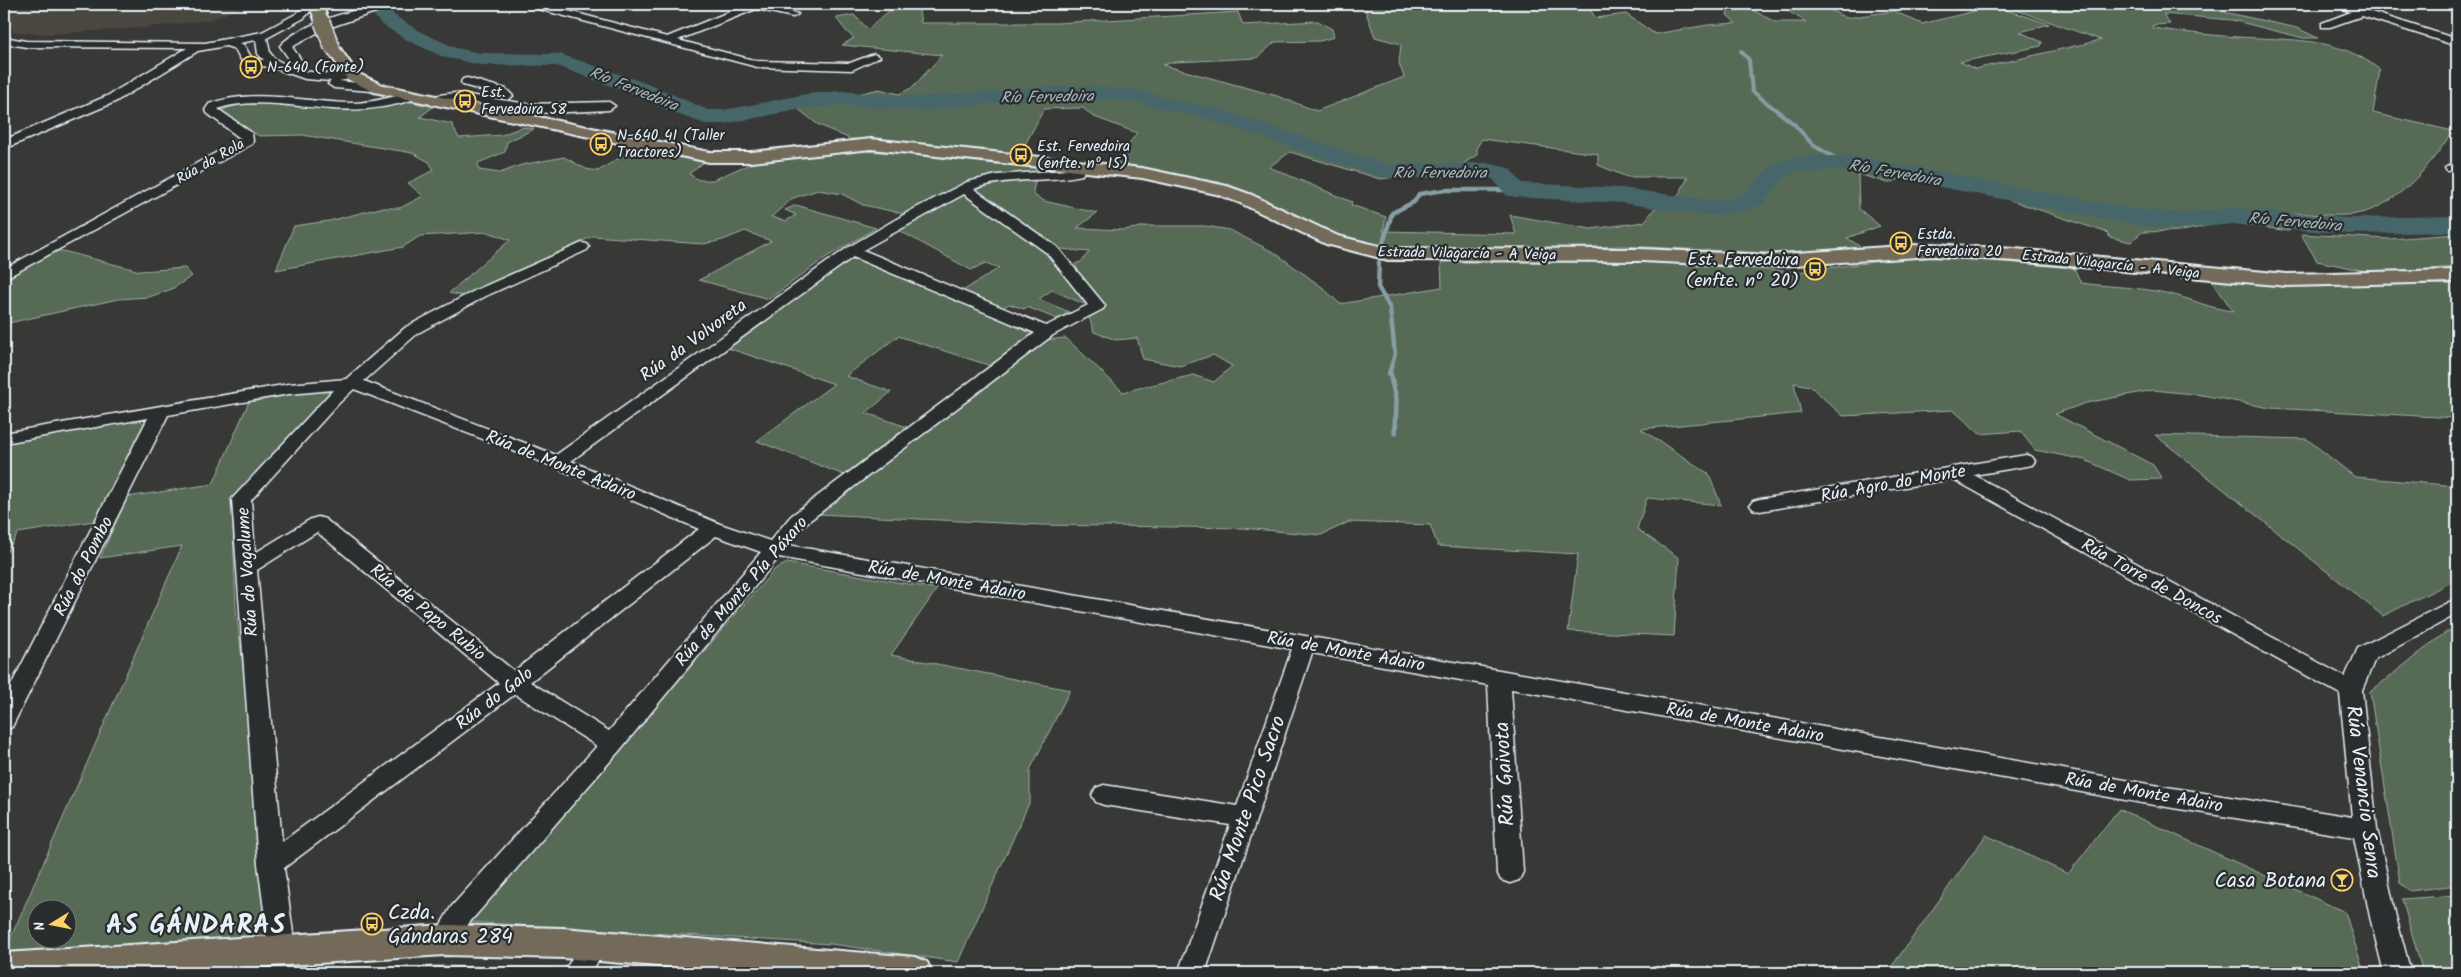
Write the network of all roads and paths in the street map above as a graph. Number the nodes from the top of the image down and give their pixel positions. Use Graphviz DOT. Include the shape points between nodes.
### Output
graph roads {
  1 [pos="312,4"];
  2 [pos="316,4"];
  3 [pos="389,4"];
  4 [pos="531,4"];
  5 [pos="754,4"];
  6 [pos="2336,4"];
  7 [pos="576,6"];
  8 [pos="562,12"];
  9 [pos="2360,13"];
  10 [pos="793,14"];
  11 [pos="2326,25"];
  12 [pos="255,38"];
  13 [pos="4,40"];
  14 [pos="668,40"];
  15 [pos="227,42"];
  16 [pos="2457,43"];
  17 [pos="202,46"];
  18 [pos="241,48"];
  19 [pos="874,56"];
  20 [pos="274,64"];
  21 [pos="295,71"];
  22 [pos="352,76"];
  23 [pos="321,78"];
  24 [pos="466,82"];
  25 [pos="379,89"];
  26 [pos="411,96"];
  27 [pos="432,101"];
  28 [pos="504,104"];
  29 [pos="610,106"];
  30 [pos="4,145"];
  31 [pos="1079,167"];
  32 [pos="964,188"];
  33 [pos="582,247"];
  34 [pos="852,251"];
  35 [pos="4,275"];
  36 [pos="2457,276"];
  37 [pos="1048,332"];
  38 [pos="353,383"];
  39 [pos="162,411"];
  40 [pos="4,438"];
  41 [pos="558,462"];
  42 [pos="2026,462"];
  43 [pos="1954,472"];
  44 [pos="1760,505"];
  45 [pos="713,528"];
  46 [pos="773,549"];
  47 [pos="246,568"];
  48 [pos="2457,605"];
  49 [pos="1305,643"];
  50 [pos="1498,677"];
  51 [pos="514,683"];
  52 [pos="2351,690"];
  53 [pos="4,721"];
  54 [pos="612,744"];
  55 [pos="1104,795"];
  56 [pos="1244,817"];
  57 [pos="2365,829"];
  58 [pos="271,864"];
  59 [pos="1510,872"];
  60 [pos="445,940"];
  61 [pos="594,946"];
  62 [pos="274,951"];
  63 [pos="17,970"];
  64 [pos="576,973"];
  65 [pos="914,973"];
  66 [pos="1191,973"];
  67 [pos="2398,973"];
  1 -- 12 [label="street" via="300,16"];
  2 -- 22 [label="main road, Estrada Vilagarcía - A Veiga, bridge" via="332,47"];
  3 -- 21 [label="street" via="288,43 288,52 300,67"];
  4 -- 8 [label="street"];
  5 -- 10 [label="street"];
  5 -- 14 [label="street"];
  6 -- 9 [label="street"];
  7 -- 8 [label="street"];
  8 -- 14 [label="street"];
  9 -- 11 [label="street"];
  9 -- 16 [label="street"];
  12 -- 15 [label="street"];
  12 -- 18 [label="street"];
  12 -- 20 [label="street" via="262,39 264,54"];
  13 -- 17 [label="street" via="26,44"];
  14 -- 19 [label="street" via="757,64 852,67"];
  15 -- 17 [label="street"];
  15 -- 18 [label="street"];
  17 -- 30 [label="street" via="111,99"];
  18 -- 20 [label="street" via="243,58 248,62"];
  20 -- 21 [label="street"];
  21 -- 23 [label="street"];
  22 -- 23 [label="street"];
  22 -- 25 [label="main road, Estrada Vilagarcía - A Veiga"];
  23 -- 25 [label="street" via="352,87"];
  24 -- 28 [label="street" via="502,92 511,99"];
  25 -- 26 [label="main road, Estrada Vilagarcía - A Veiga"];
  26 -- 27 [label="main road, Estrada Vilagarcía - A Veiga"];
  26 -- 35 [label="street, Rúa da Rola" via="356,106 274,100 218,104 212,110 247,136 247,141"];
  27 -- 28 [label="street" via="448,97"];
  27 -- 31 [label="main road, Estrada Vilagarcía - A Veiga" via="715,158 871,144"];
  28 -- 29 [label="street" via="549,109"];
  31 -- 32 [label="street, Rúa da Volvoreta" via="1076,172 1067,174 998,179"];
  31 -- 36 [label="main road, Estrada Vilagarcía - A Veiga" via="1142,173 1221,190 1246,198 1332,240 1388,254 1642,256 1766,261 1933,250 2016,254 2273,279 2319,281"];
  32 -- 34 [label="street, Rúa da Volvoreta"];
  32 -- 37 [label="street, Rúa de Monte Pía Páxaro" via="1052,250 1097,306"];
  33 -- 38 [label="street, Rúa do Vagalume" via="481,293 412,330"];
  34 -- 37 [label="street"];
  34 -- 41 [label="street, Rúa da Volvoreta"];
  37 -- 46 [label="street, Rúa de Monte Pía Páxaro" via="798,520"];
  38 -- 39 [label="street" via="289,389"];
  38 -- 41 [label="street, Rúa de Monte Adairo"];
  38 -- 47 [label="street, Rúa do Vagalume" via="332,400 240,499"];
  39 -- 40 [label="street"];
  39 -- 53 [label="street, Rúa do Pombo"];
  41 -- 45 [label="street, Rúa de Monte Adairo"];
  42 -- 43 [label="street, Rúa Agro do Monte"];
  43 -- 44 [label="street, Rúa Agro do Monte"];
  43 -- 52 [label="street, Rúa Torre de Doncos"];
  45 -- 46 [label="street, Rúa de Monte Adairo"];
  45 -- 51 [label="street, Rúa do Galo"];
  46 -- 49 [label="street, Rúa de Monte Adairo"];
  46 -- 54 [label="street, Rúa de Monte Pía Páxaro"];
  47 -- 51 [label="street, Rúa de Papo Rubio" via="318,523"];
  47 -- 58 [label="street, Rúa do Vagalume"];
  48 -- 52 [label="street, Rúa Venancio Senra" via="2366,654"];
  49 -- 50 [label="street, Rúa de Monte Adairo"];
  49 -- 56 [label="street, Rúa Monte Pico Sacro"];
  50 -- 57 [label="street, Rúa de Monte Adairo" via="2133,792"];
  50 -- 59 [label="street, Rúa Gaivota"];
  51 -- 54 [label="street, Rúa de Papo Rubio"];
  51 -- 58 [label="street, Rúa do Galo"];
  52 -- 57 [label="street, Rúa Venancio Senra"];
  54 -- 60 [label="street, Rúa de Monte Pía Páxaro" via="460,915"];
  55 -- 56 [label="street"];
  56 -- 66 [label="street, Rúa Monte Pico Sacro"];
  57 -- 67 [label="street, Rúa Venancio Senra"];
  58 -- 62 [label="street, Rúa do Vagalume" via="280,933"];
  60 -- 61 [label="main road"];
  60 -- 62 [label="main road"];
  61 -- 64 [label="street"];
  61 -- 65 [label="main road"];
  62 -- 63 [label="main road"];
}
